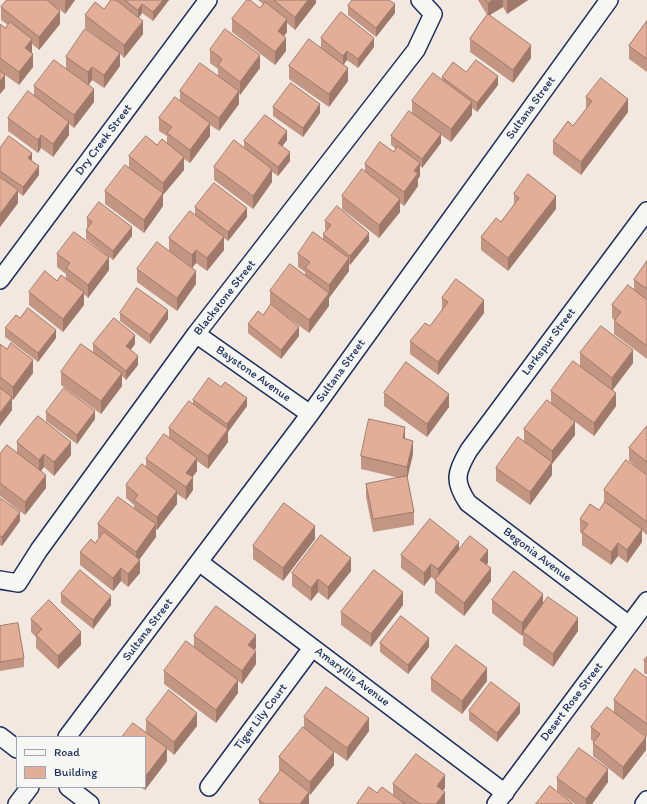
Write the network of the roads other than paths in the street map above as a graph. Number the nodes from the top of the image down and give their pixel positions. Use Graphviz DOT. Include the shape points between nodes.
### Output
graph roads {
  1 [pos="208,0"];
  2 [pos="420,0"];
  3 [pos="609,0"];
  4 [pos="647,211"];
  5 [pos="0,280"];
  6 [pos="196,334"];
  7 [pos="310,414"];
  8 [pos="456,477"];
  9 [pos="199,562"];
  10 [pos="0,580"];
  11 [pos="647,601"];
  12 [pos="629,625"];
  13 [pos="312,648"];
  14 [pos="0,736"];
  15 [pos="68,736"];
  16 [pos="16,748"];
  17 [pos="209,786"];
  18 [pos="29,788"];
  19 [pos="69,788"];
  20 [pos="501,798"];
  21 [pos="647,800"];
  22 [pos="17,804"];
  23 [pos="90,804"];
  24 [pos="644,804"];
  1 -- 5 [label="street, Dry Creek Street"];
  2 -- 6 [label="street, Blackstone Street" via="433,14 416,50"];
  3 -- 7 [label="street, Sultana Street"];
  4 -- 8 [label="street, Larkspur Street" via="469,450"];
  6 -- 7 [label="street, Baystone Avenue"];
  6 -- 10 [label="street, Blackstone Street" via="39,550 18,584"];
  7 -- 9 [label="street, Sultana Street"];
  8 -- 12 [label="street, Begonia Avenue" via="459,491 468,503"];
  9 -- 13 [label="street, Amaryllis Avenue"];
  9 -- 15 [label="street, Sultana Street"];
  11 -- 12 [label="street, Desert Rose Street"];
  12 -- 20 [label="street, Desert Rose Street"];
  13 -- 17 [label="street, Tiger Lily Court"];
  13 -- 20 [label="street, Amaryllis Avenue"];
  14 -- 16 [label="street"];
  18 -- 22 [label="street"];
  19 -- 23 [label="street"];
  21 -- 24 [label="street"];
}
